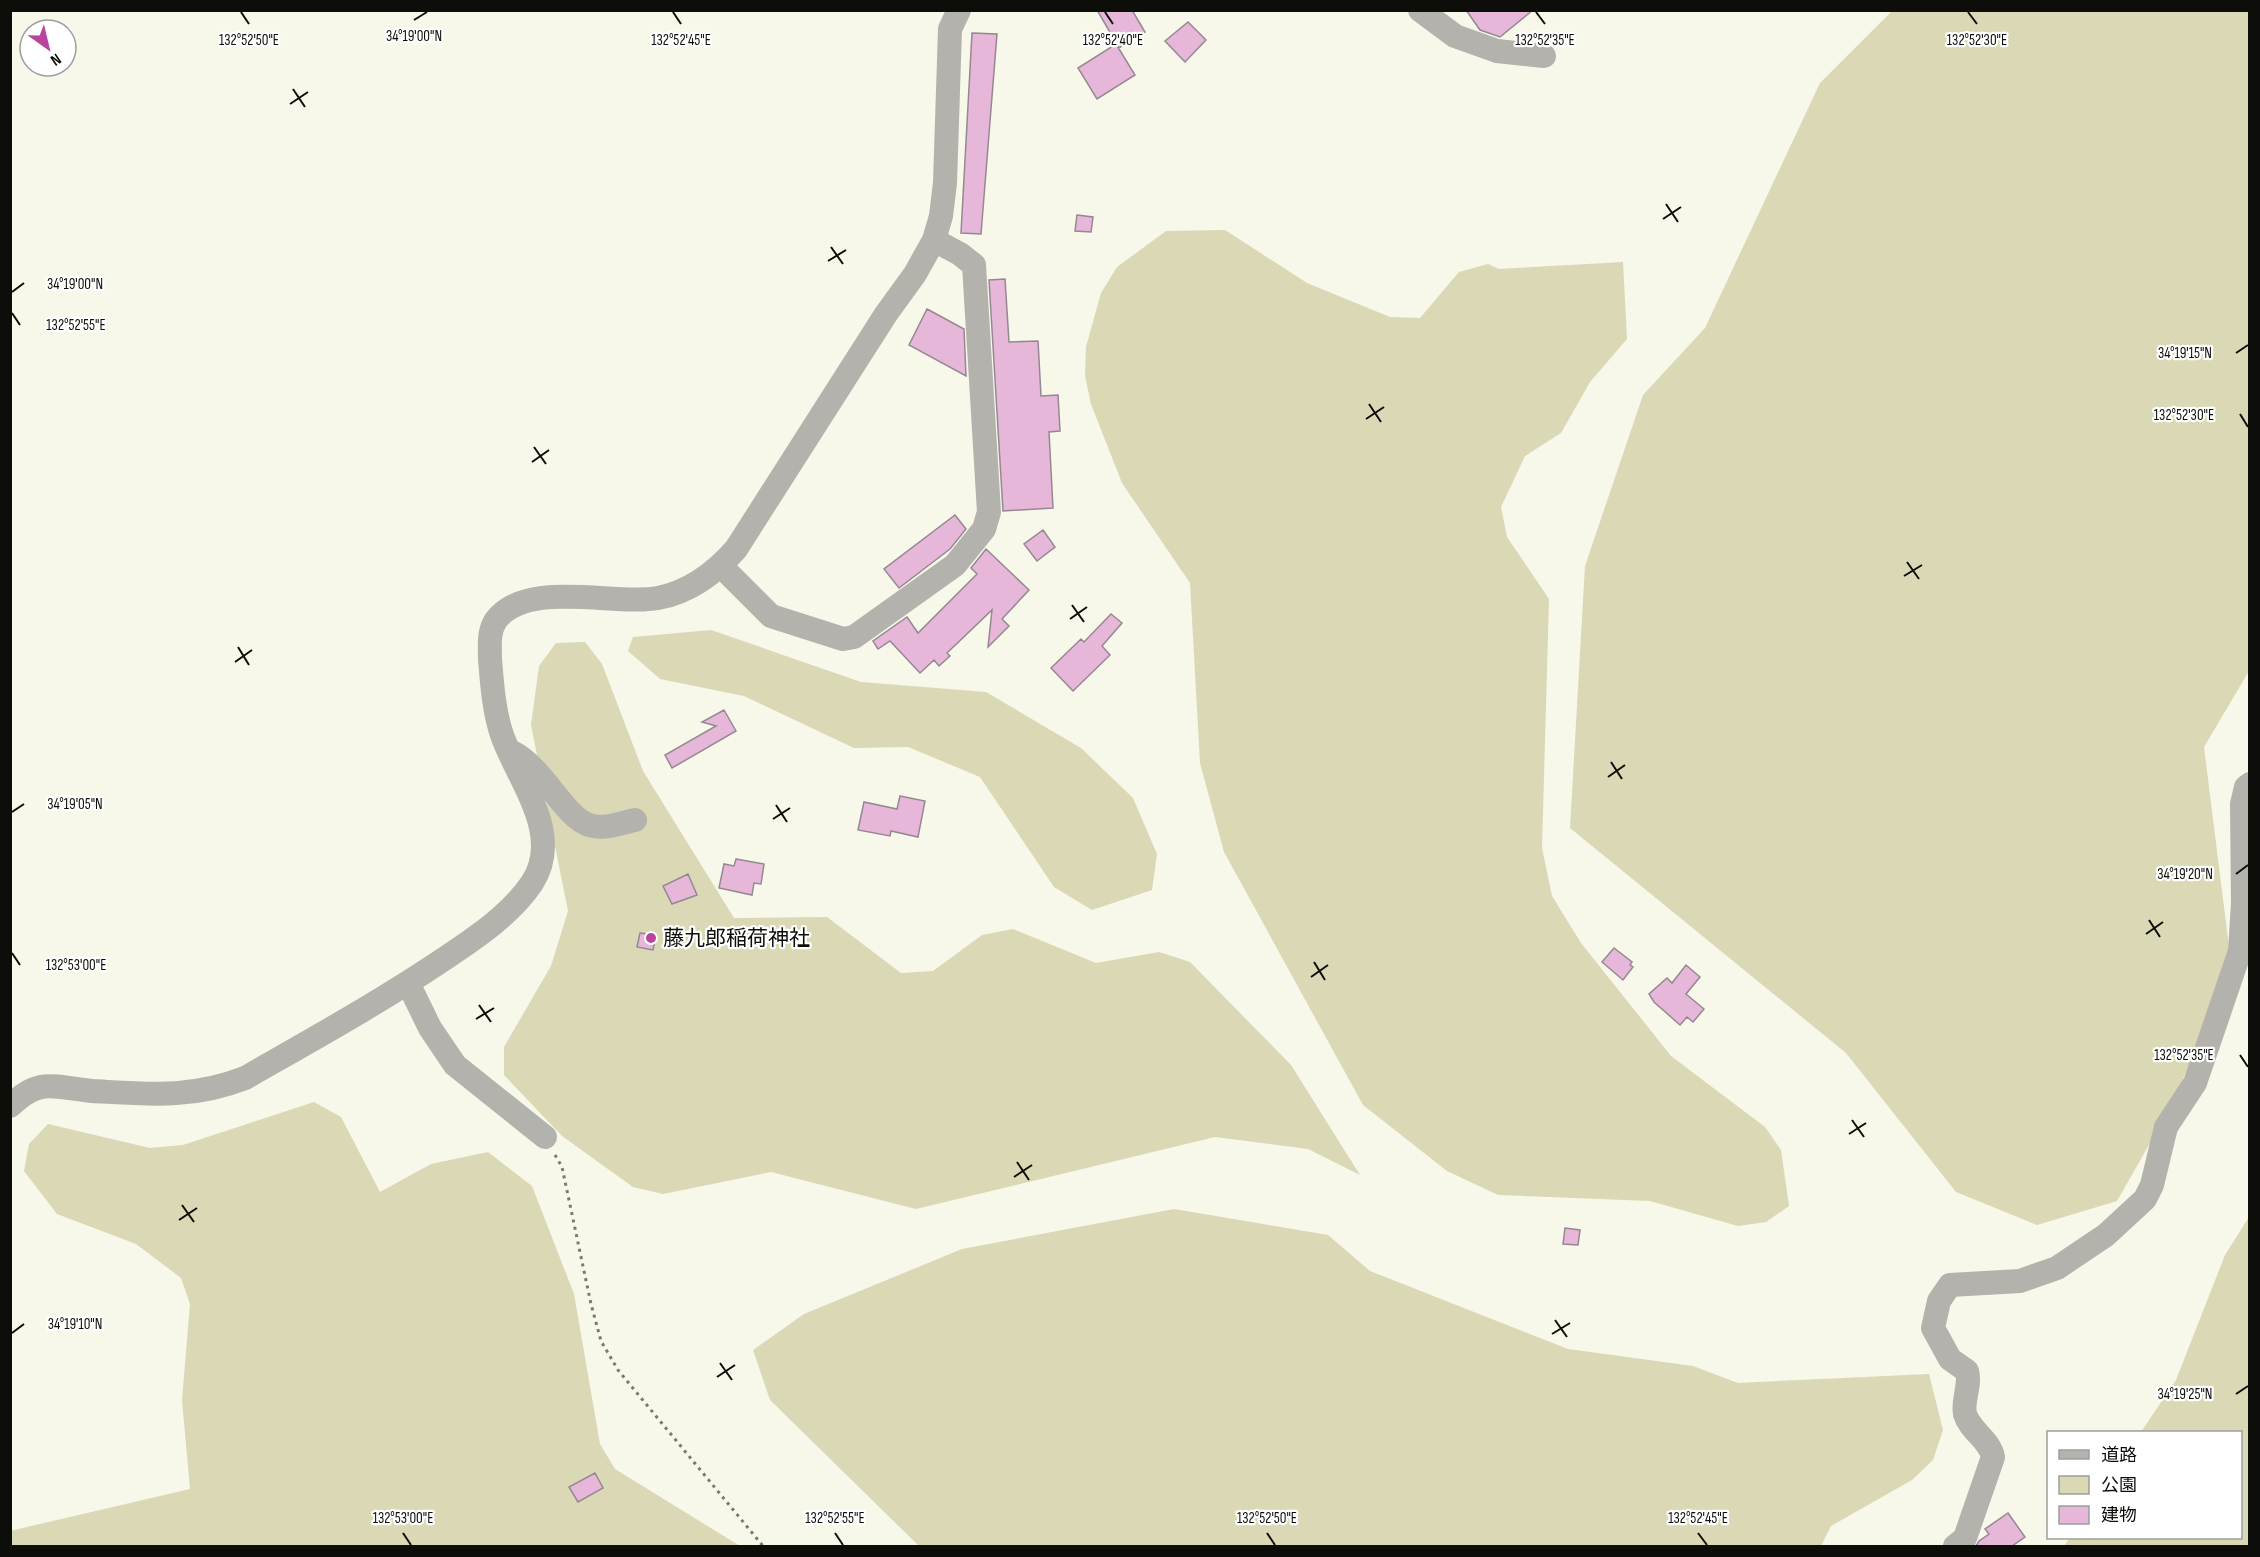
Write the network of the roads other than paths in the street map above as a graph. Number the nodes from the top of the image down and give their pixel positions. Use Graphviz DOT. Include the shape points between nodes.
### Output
graph roads {
  1 [pos="959,10"];
  2 [pos="1420,10"];
  3 [pos="1544,56"];
  4 [pos="934,240"];
  5 [pos="721,566"];
  6 [pos="509,751"];
  7 [pos="2250,784"];
  8 [pos="635,820"];
  9 [pos="408,983"];
  10 [pos="10,1106"];
  11 [pos="545,1137"];
  12 [pos="1955,1546"];
  1 -- 4 [label="street" via="950,29 945,183"];
  2 -- 3 [label="street" via="1455,36 1497,51"];
  4 -- 5 [label="street" via="749,529"];
  4 -- 5 [label="street" via="974,265 989,512 984,529 955,565 854,637 843,639 771,616"];
  5 -- 6 [label="street" via="699,582 657,598 536,598 511,608 496,620 489,637 491,677"];
  6 -- 8 [label="street" via="535,769 576,818 590,826"];
  6 -- 9 [label="street" via="538,816 544,838 542,861 532,883 483,932"];
  7 -- 12 [label="street" via="2242,804 2240,951 2195,1083 2166,1127 2145,1199 2106,1235 2057,1268 2020,1281 1950,1285 1940,1301 1933,1328 1950,1359 1967,1371 1966,1415 1992,1449 1993,1457 1965,1538"];
  9 -- 10 [label="street" via="245,1078 220,1088 153,1095 43,1086 25,1093"];
  9 -- 11 [label="street" via="430,1028 455,1065"];
}
